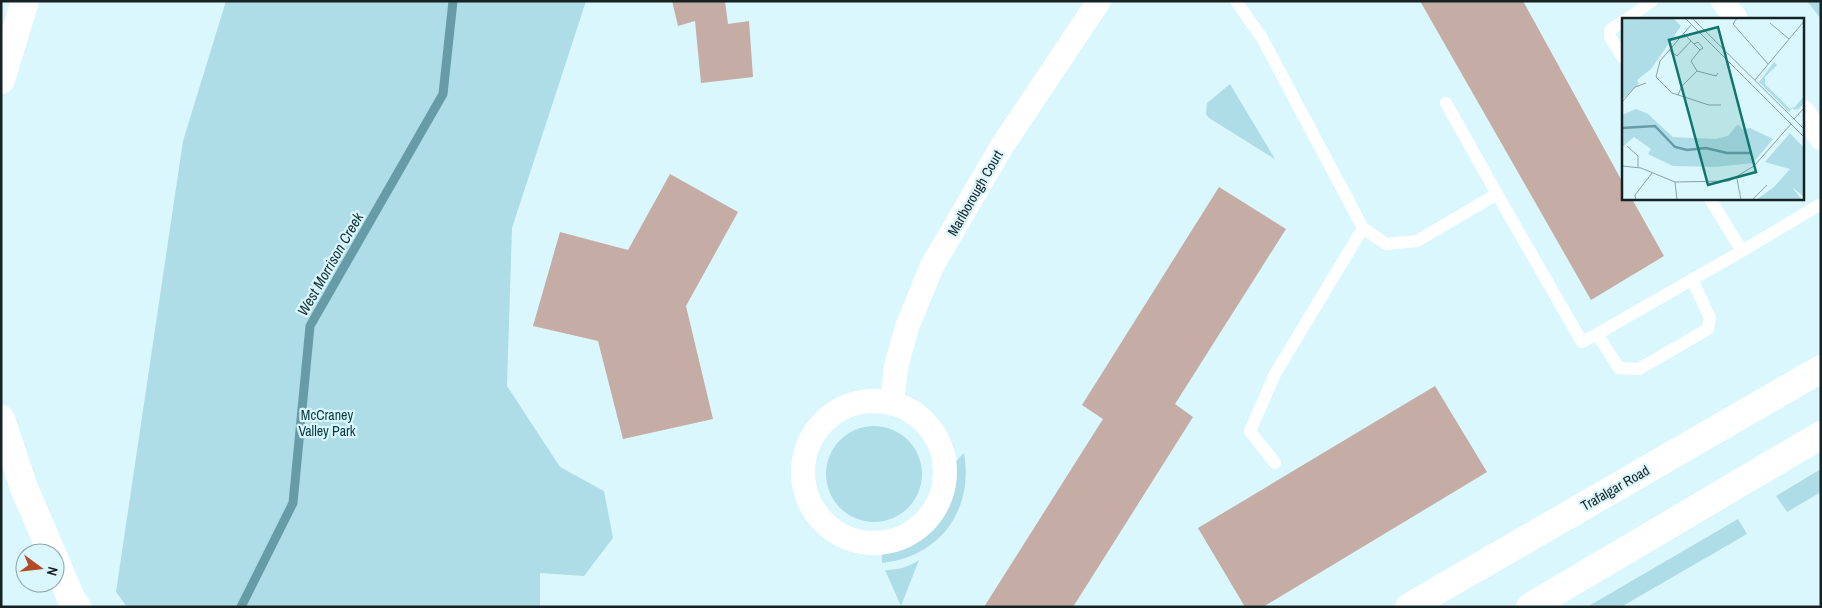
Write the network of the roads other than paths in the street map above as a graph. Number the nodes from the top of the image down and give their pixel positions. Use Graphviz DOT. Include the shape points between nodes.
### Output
graph roads {
  1 [pos="25,1"];
  2 [pos="1099,1"];
  3 [pos="1236,1"];
  4 [pos="1652,1"];
  5 [pos="1723,1"];
  6 [pos="1628,18"];
  7 [pos="1735,18"];
  8 [pos="1622,22"];
  9 [pos="1622,56"];
  10 [pos="1,80"];
  11 [pos="1446,103"];
  12 [pos="1804,113"];
  13 [pos="1821,138"];
  14 [pos="1497,194"];
  15 [pos="1711,200"];
  16 [pos="1821,204"];
  17 [pos="1363,228"];
  18 [pos="1742,251"];
  19 [pos="1692,279"];
  20 [pos="1598,334"];
  21 [pos="1821,369"];
  22 [pos="892,403"];
  23 [pos="1,419"];
  24 [pos="1821,435"];
  25 [pos="1276,463"];
  26 [pos="48,543"];
  27 [pos="65,584"];
  28 [pos="77,607"];
  29 [pos="1409,607"];
  30 [pos="1530,607"];
  1 -- 10 [label="main road"];
  2 -- 22 [label="street, Marlborough Court" via="1002,146 932,266 907,327 896,367"];
  3 -- 17 [label="lane" via="1262,38"];
  4 -- 6 [label="lane"];
  5 -- 7 [label="street"];
  8 -- 9 [label="lane" via="1610,30 1610,37"];
  11 -- 14 [label="lane"];
  12 -- 13 [label="street"];
  14 -- 17 [label="lane" via="1417,241 1386,244"];
  14 -- 20 [label="lane" via="1582,342"];
  15 -- 18 [label="lane"];
  16 -- 18 [label="lane"];
  17 -- 25 [label="lane" via="1275,374 1250,431"];
  18 -- 19 [label="lane"];
  19 -- 20 [label="lane"];
  19 -- 20 [label="lane" via="1710,318 1708,329 1640,369 1619,368"];
  21 -- 29 [label="main road, Trafalgar Road"];
  22 -- 22 [label="street" via="856,404 834,413 817,430 806,451 802,474 807,497 816,514 825,526 859,542 890,542 910,534 925,522 937,505 944,486 945,466 940,446 931,430 918,416"];
  23 -- 26 [label="main road" via="24,488"];
  24 -- 30 [label="main road"];
  27 -- 28 [label="main road"];
}
